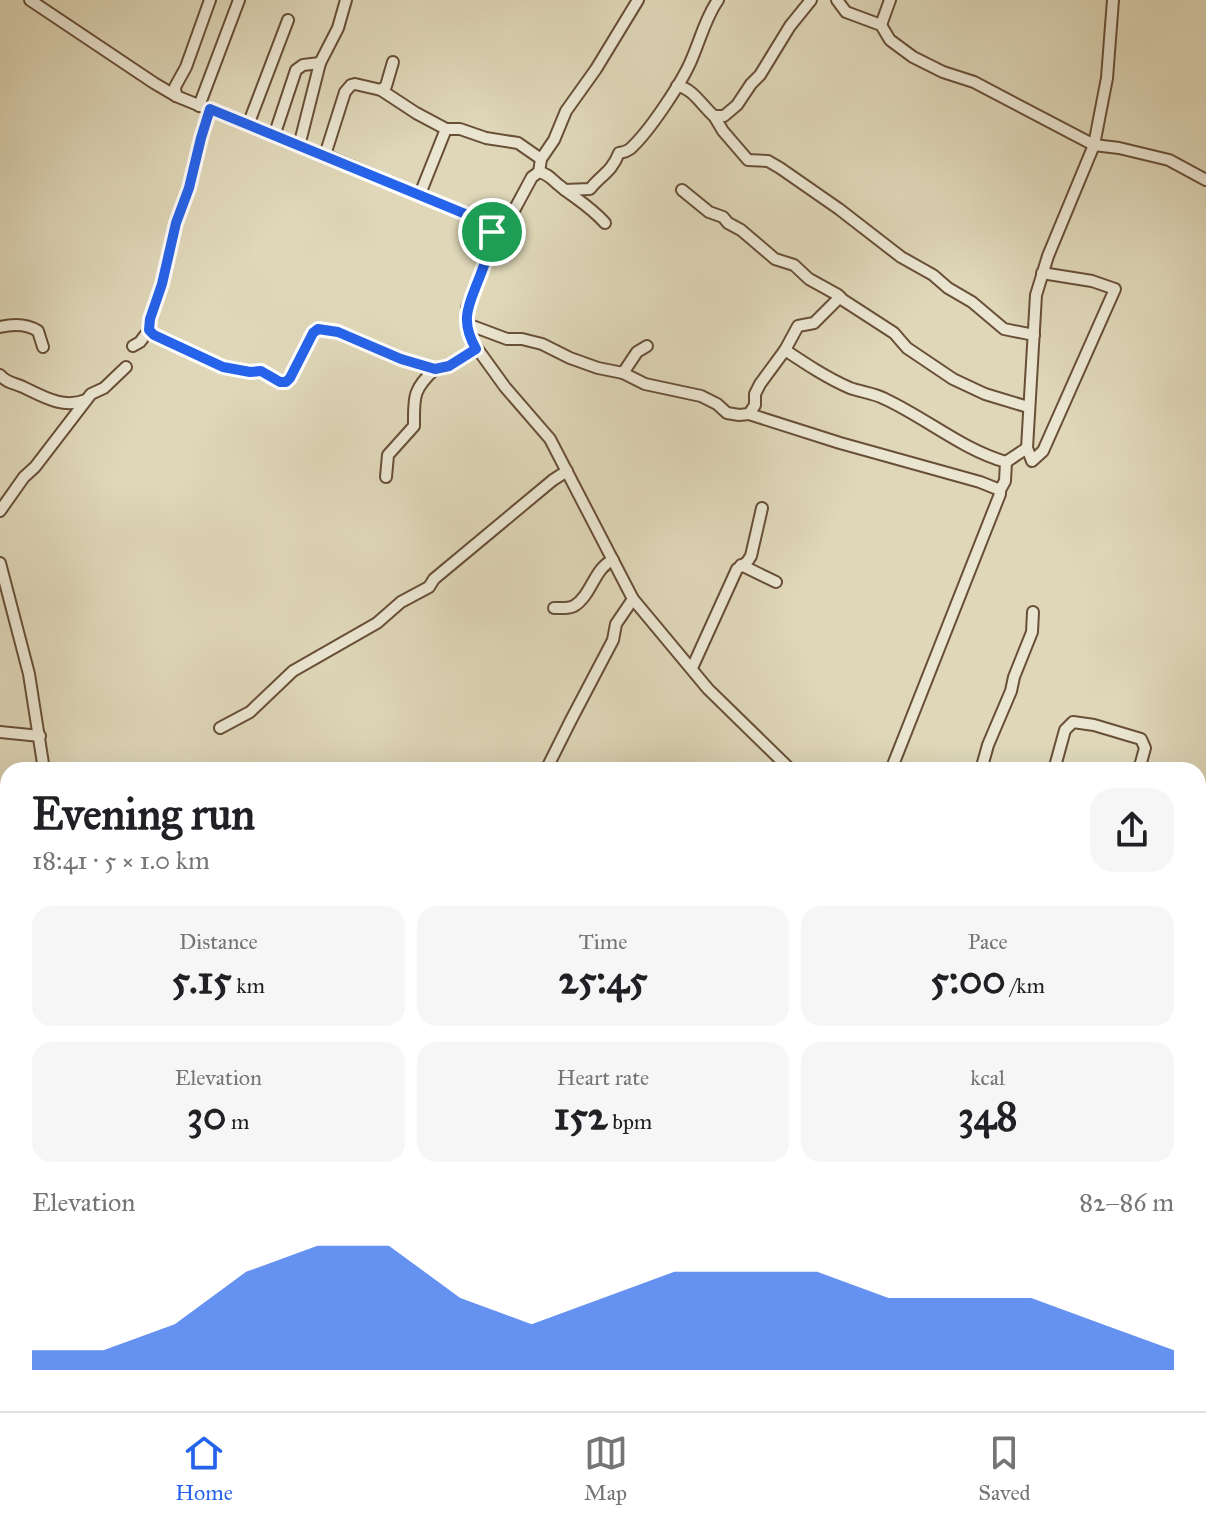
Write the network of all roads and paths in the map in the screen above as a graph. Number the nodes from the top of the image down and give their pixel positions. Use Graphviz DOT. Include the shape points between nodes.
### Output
graph roads {
  1 [pos="30,0"];
  2 [pos="210,0"];
  3 [pos="239,0"];
  4 [pos="346,0"];
  5 [pos="638,0"];
  6 [pos="718,0"];
  7 [pos="811,0"];
  8 [pos="837,0"];
  9 [pos="890,0"];
  10 [pos="1113,0"];
  11 [pos="288,20"];
  12 [pos="881,25"];
  13 [pos="393,62"];
  14 [pos="320,63"];
  15 [pos="677,86"];
  16 [pos="381,90"];
  17 [pos="172,91"];
  18 [pos="205,107"];
  19 [pos="719,118"];
  20 [pos="248,125"];
  21 [pos="446,129"];
  22 [pos="274,136"];
  23 [pos="1094,145"];
  24 [pos="299,146"];
  25 [pos="325,155"];
  26 [pos="541,159"];
  27 [pos="539,172"];
  28 [pos="1206,180"];
  29 [pos="565,190"];
  30 [pos="682,190"];
  31 [pos="420,194"];
  32 [pos="605,223"];
  33 [pos="492,232"];
  34 [pos="1042,273"];
  35 [pos="840,297"];
  36 [pos="467,324"];
  37 [pos="0,327"];
  38 [pos="149,330"];
  39 [pos="1034,335"];
  40 [pos="133,346"];
  41 [pos="647,346"];
  42 [pos="43,347"];
  43 [pos="476,349"];
  44 [pos="785,350"];
  45 [pos="126,367"];
  46 [pos="435,369"];
  47 [pos="623,373"];
  48 [pos="0,375"];
  49 [pos="87,400"];
  50 [pos="1028,407"];
  51 [pos="749,414"];
  52 [pos="1027,448"];
  53 [pos="1006,462"];
  54 [pos="567,471"];
  55 [pos="386,477"];
  56 [pos="1000,490"];
  57 [pos="762,508"];
  58 [pos="0,511"];
  59 [pos="613,560"];
  60 [pos="0,563"];
  61 [pos="741,565"];
  62 [pos="776,582"];
  63 [pos="633,599"];
  64 [pos="554,608"];
  65 [pos="1033,612"];
  66 [pos="692,668"];
  67 [pos="220,728"];
  68 [pos="0,732"];
  69 [pos="40,736"];
  70 [pos="43,762"];
  71 [pos="550,762"];
  72 [pos="783,762"];
  73 [pos="894,762"];
  74 [pos="983,762"];
  75 [pos="1056,762"];
  76 [pos="1141,762"];
  1 -- 17 [label="street"];
  2 -- 17 [label="street"];
  3 -- 18 [label="street"];
  4 -- 14 [label="street"];
  5 -- 26 [label="street"];
  6 -- 15 [label="street"];
  7 -- 19 [label="street" via="737,105"];
  8 -- 12 [label="street" via="846,12"];
  9 -- 12 [label="street"];
  10 -- 23 [label="street" via="1107,78"];
  11 -- 20 [label="street"];
  12 -- 23 [label="street" via="890,40 913,57 974,82"];
  13 -- 16 [label="street"];
  14 -- 22 [label="street" via="296,70"];
  14 -- 24 [label="street"];
  15 -- 19 [label="street"];
  15 -- 29 [label="street" via="603,178 590,189"];
  16 -- 21 [label="street"];
  16 -- 25 [label="street" via="351,85"];
  17 -- 18 [label="street"];
  18 -- 20 [label="street"];
  18 -- 38 [label="street" via="189,188"];
  19 -- 39 [label="street" via="723,131 748,160 780,168 1004,329"];
  20 -- 22 [label="street"];
  21 -- 26 [label="street" via="518,143"];
  21 -- 31 [label="street"];
  22 -- 24 [label="street"];
  23 -- 28 [label="street" via="1169,160"];
  23 -- 34 [label="street"];
  24 -- 25 [label="street"];
  25 -- 31 [label="street"];
  26 -- 27 [label="street"];
  27 -- 29 [label="street"];
  27 -- 33 [label="street" via="505,227"];
  29 -- 32 [label="street"];
  30 -- 35 [label="street" via="775,259 794,265"];
  31 -- 33 [label="street" via="480,220"];
  33 -- 36 [label="street" via="494,239 467,308"];
  34 -- 39 [label="street"];
  34 -- 52 [label="street" via="1115,289 1043,451 1032,461"];
  35 -- 44 [label="street" via="814,323 798,326"];
  35 -- 50 [label="street" via="953,379"];
  36 -- 43 [label="street"];
  36 -- 47 [label="street"];
  37 -- 42 [label="street" via="31,327"];
  38 -- 40 [label="street"];
  38 -- 46 [label="street" via="223,367 261,371 280,382 290,378 318,329"];
  39 -- 50 [label="street"];
  41 -- 47 [label="street"];
  43 -- 46 [label="street"];
  43 -- 54 [label="street" via="550,439"];
  44 -- 51 [label="street" via="760,384"];
  44 -- 53 [label="street" via="818,372 884,398 951,438"];
  45 -- 49 [label="street"];
  46 -- 55 [label="street" via="412,402 414,426 388,455"];
  47 -- 51 [label="street" via="645,384 701,396 727,413"];
  48 -- 49 [label="street" via="55,402"];
  49 -- 58 [label="street"];
  50 -- 52 [label="street"];
  51 -- 56 [label="street"];
  52 -- 53 [label="street"];
  53 -- 56 [label="street"];
  54 -- 59 [label="street"];
  54 -- 67 [label="street" via="429,587 293,671 250,712"];
  56 -- 73 [label="street"];
  57 -- 61 [label="street" via="751,556"];
  59 -- 63 [label="street"];
  59 -- 64 [label="street" via="602,566 575,606"];
  60 -- 69 [label="street"];
  61 -- 62 [label="street"];
  61 -- 66 [label="street"];
  63 -- 66 [label="street"];
  63 -- 71 [label="street"];
  65 -- 74 [label="street" via="1032,632"];
  66 -- 72 [label="street"];
  68 -- 69 [label="street"];
  69 -- 70 [label="street"];
  75 -- 76 [label="street" via="1065,730 1073,722 1141,739"];
}
